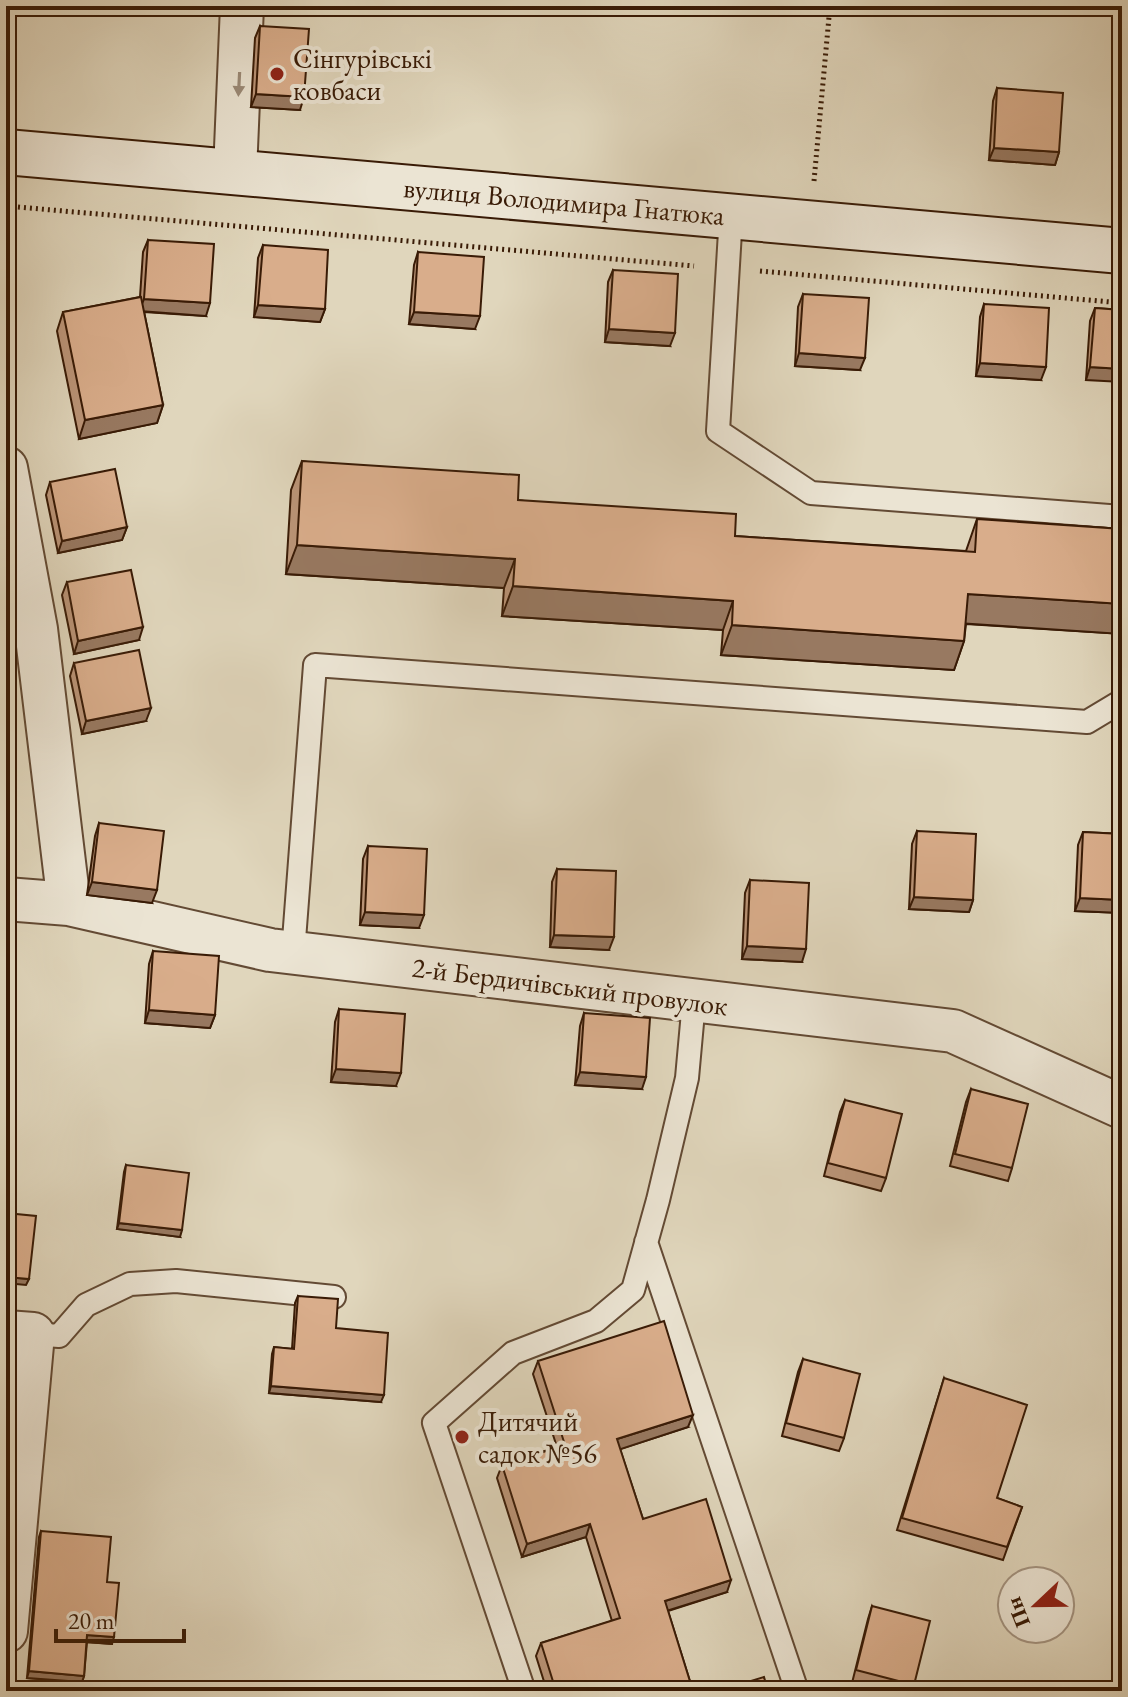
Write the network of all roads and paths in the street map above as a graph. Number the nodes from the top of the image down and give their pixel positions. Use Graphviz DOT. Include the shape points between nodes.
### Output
graph roads {
  1 [pos="242,6"];
  2 [pos="830,6"];
  3 [pos="6,152"];
  4 [pos="235,172"];
  5 [pos="6,206"];
  6 [pos="731,215"];
  7 [pos="810,222"];
  8 [pos="1122,251"];
  9 [pos="728,268"];
  10 [pos="1122,303"];
  11 [pos="6,468"];
  12 [pos="1122,517"];
  13 [pos="1122,701"];
  14 [pos="6,899"];
  15 [pos="69,904"];
  16 [pos="293,953"];
  17 [pos="694,1001"];
  18 [pos="1122,1107"];
  19 [pos="646,1242"];
  20 [pos="334,1297"];
  21 [pos="19,1333"];
  22 [pos="6,1631"];
  23 [pos="524,1691"];
  24 [pos="797,1691"];
  1 -- 4 [label="street, one-way"];
  2 -- 7 [label="path"];
  3 -- 4 [label="main road, вулиця Володимира Гнатюка"];
  4 -- 6 [label="main road, вулиця Володимира Гнатюка"];
  5 -- 9 [label="path"];
  6 -- 7 [label="main road, вулиця Володимира Гнатюка"];
  6 -- 9 [label="lane"];
  7 -- 8 [label="main road, вулиця Володимира Гнатюка"];
  9 -- 10 [label="path"];
  9 -- 12 [label="lane" via="718,431 811,493"];
  11 -- 15 [label="street" via="36,629"];
  13 -- 16 [label="lane" via="1087,722 315,665"];
  14 -- 15 [label="street, 2-й Бердичівський провулок"];
  15 -- 16 [label="street, 2-й Бердичівський провулок"];
  16 -- 17 [label="street, 2-й Бердичівський провулок"];
  17 -- 18 [label="street, 2-й Бердичівський провулок" via="953,1031"];
  17 -- 19 [label="lane" via="687,1078"];
  19 -- 23 [label="lane" via="633,1290 596,1321 513,1353 434,1423"];
  19 -- 24 [label="lane"];
  20 -- 21 [label="lane" via="176,1281 130,1284 86,1305 59,1336"];
  21 -- 22 [label="street"];
}
